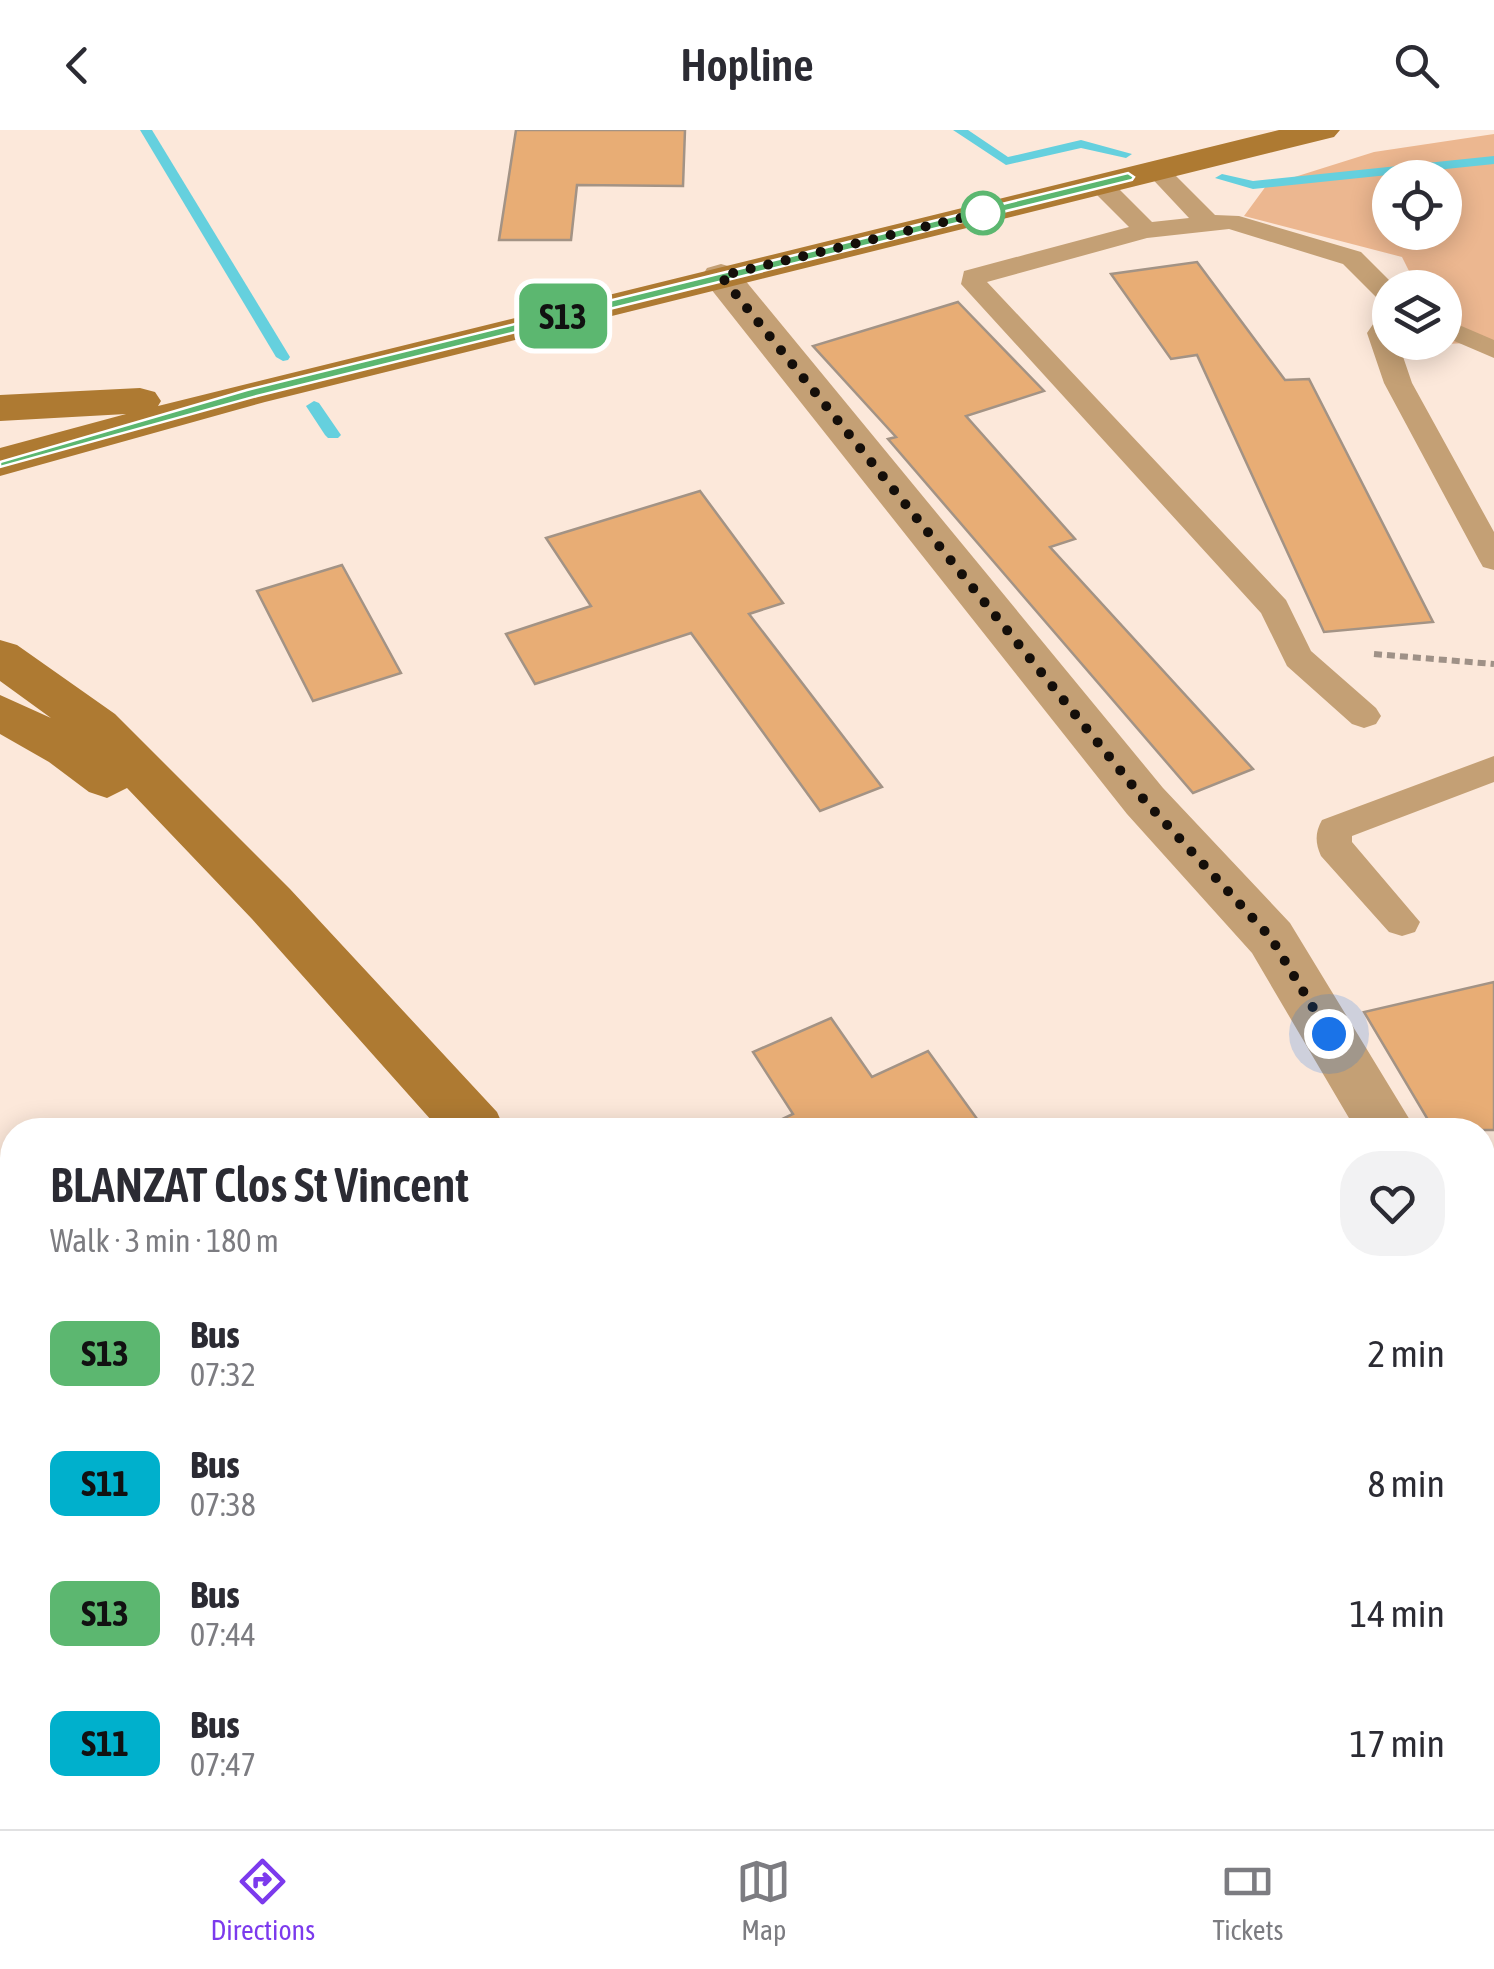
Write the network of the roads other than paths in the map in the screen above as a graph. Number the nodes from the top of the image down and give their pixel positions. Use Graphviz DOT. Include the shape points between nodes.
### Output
graph roads {
  1 [pos="1322,130"];
  2 [pos="1270,136"];
  3 [pos="1156,170"];
  4 [pos="1100,184"];
  5 [pos="1208,222"];
  6 [pos="1146,230"];
  7 [pos="721,276"];
  8 [pos="1372,278"];
  9 [pos="1462,336"];
  10 [pos="1494,350"];
  11 [pos="1390,360"];
  12 [pos="252,393"];
  13 [pos="0,408"];
  14 [pos="0,462"];
  15 [pos="1494,560"];
  16 [pos="0,657"];
  17 [pos="0,712"];
  18 [pos="1364,716"];
  19 [pos="1494,769"];
  20 [pos="272,904"];
  21 [pos="1402,922"];
  22 [pos="465,1118"];
  23 [pos="1380,1118"];
  1 -- 2 [label="main road"];
  2 -- 3 [label="main road"];
  3 -- 4 [label="main road"];
  3 -- 5 [label="lane"];
  4 -- 6 [label="lane"];
  4 -- 7 [label="main road"];
  5 -- 6 [label="lane"];
  5 -- 8 [label="lane" via="1230,222 1352,258"];
  6 -- 18 [label="lane" via="985,271 973,277 974,284 1275,608 1298,658"];
  7 -- 12 [label="main road"];
  7 -- 23 [label="street" via="1145,801 1271,938"];
  9 -- 10 [label="lane"];
  11 -- 15 [label="lane"];
  12 -- 13 [label="main road"];
  12 -- 14 [label="main road"];
  16 -- 20 [label="main road" via="98,727"];
  17 -- 20 [label="main road" via="68,749"];
  19 -- 21 [label="lane" via="1334,829 1334,846"];
  20 -- 22 [label="main road"];
}
